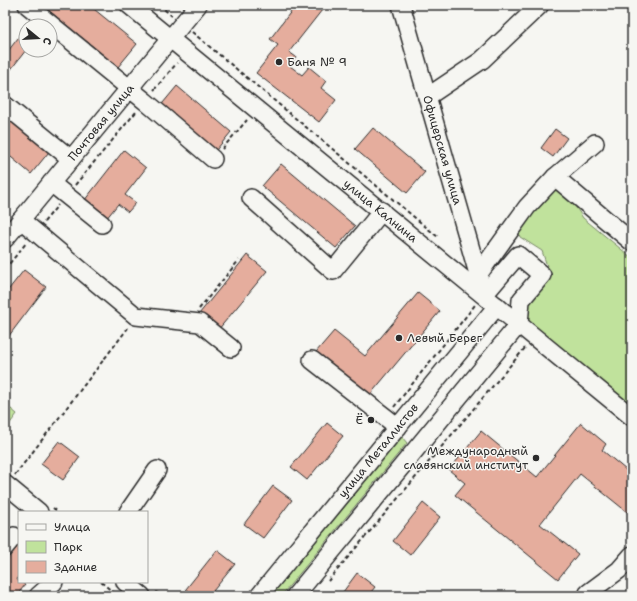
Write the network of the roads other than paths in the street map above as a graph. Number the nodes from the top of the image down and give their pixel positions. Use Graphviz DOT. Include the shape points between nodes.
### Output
graph roads {
  1 [pos="27,5"];
  2 [pos="129,5"];
  3 [pos="198,5"];
  4 [pos="401,5"];
  5 [pos="540,5"];
  6 [pos="170,38"];
  7 [pos="130,88"];
  8 [pos="427,96"];
  9 [pos="5,105"];
  10 [pos="595,143"];
  11 [pos="213,158"];
  12 [pos="71,159"];
  13 [pos="555,177"];
  14 [pos="51,183"];
  15 [pos="251,198"];
  16 [pos="382,211"];
  17 [pos="21,220"];
  18 [pos="102,224"];
  19 [pos="5,239"];
  20 [pos="632,242"];
  21 [pos="478,275"];
  22 [pos="479,300"];
  23 [pos="497,306"];
  24 [pos="519,324"];
  25 [pos="231,348"];
  26 [pos="312,360"];
  27 [pos="632,417"];
  28 [pos="391,423"];
  29 [pos="157,470"];
  30 [pos="6,485"];
  31 [pos="38,511"];
  32 [pos="129,511"];
  33 [pos="632,555"];
  34 [pos="53,583"];
  35 [pos="121,589"];
  36 [pos="588,593"];
  37 [pos="38,596"];
  38 [pos="142,596"];
  39 [pos="259,596"];
  40 [pos="295,596"];
  1 -- 7 [label="street"];
  2 -- 6 [label="street, улица Калнина"];
  3 -- 6 [label="street, Почтовая улица"];
  4 -- 8 [label="street, Офицерская улица"];
  5 -- 8 [label="street" via="482,60"];
  6 -- 7 [label="street, Почтовая улица"];
  6 -- 16 [label="street, улица Калнина"];
  7 -- 11 [label="street" via="140,107"];
  7 -- 12 [label="street, Почтовая улица"];
  8 -- 21 [label="street, Офицерская улица"];
  9 -- 12 [label="street"];
  10 -- 13 [label="street"];
  12 -- 14 [label="street, Почтовая улица"];
  13 -- 20 [label="street"];
  13 -- 21 [label="street" via="528,206"];
  14 -- 17 [label="street, Почтовая улица"];
  14 -- 18 [label="street"];
  15 -- 16 [label="street" via="334,271"];
  16 -- 22 [label="street, улица Калнина"];
  17 -- 19 [label="street, Почтовая улица"];
  17 -- 25 [label="street" via="136,316 200,323"];
  21 -- 22 [label="street, Офицерская улица"];
  22 -- 23 [label="street, улица Калнина"];
  22 -- 24 [label="street" via="518,255 542,275 522,300"];
  23 -- 24 [label="street, улица Калнина"];
  23 -- 28 [label="street, улица Металлистов"];
  24 -- 27 [label="street, улица Калнина"];
  24 -- 40 [label="street"];
  26 -- 28 [label="street"];
  28 -- 39 [label="street, улица Металлистов"];
  29 -- 32 [label="street"];
  30 -- 31 [label="street"];
  33 -- 36 [label="street" via="619,570"];
  34 -- 37 [label="street"];
  35 -- 38 [label="street"];
}
